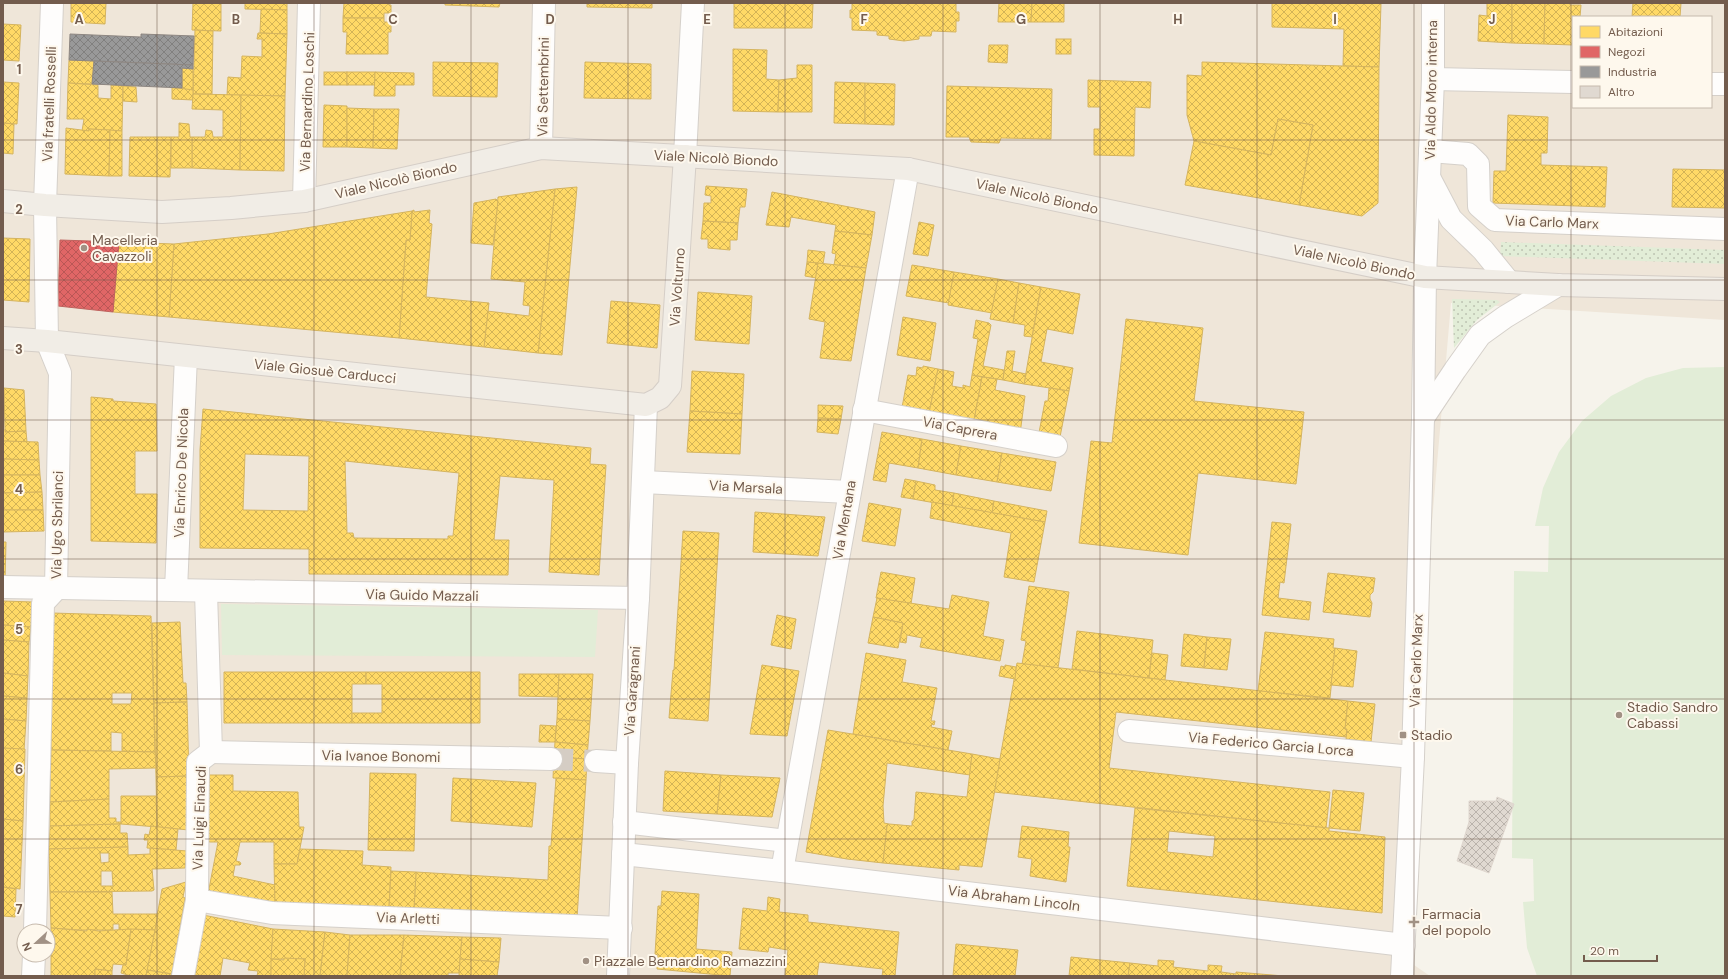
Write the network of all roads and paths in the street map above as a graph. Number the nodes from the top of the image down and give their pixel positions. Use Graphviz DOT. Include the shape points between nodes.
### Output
graph roads {
  1 [pos="52,3"];
  2 [pos="309,3"];
  3 [pos="544,3"];
  4 [pos="693,3"];
  5 [pos="1433,3"];
  6 [pos="1433,79"];
  7 [pos="1572,82"];
  8 [pos="1712,84"];
  9 [pos="1725,84"];
  10 [pos="541,148"];
  11 [pos="1430,151"];
  12 [pos="685,156"];
  13 [pos="908,169"];
  14 [pos="1429,176"];
  15 [pos="3,200"];
  16 [pos="304,201"];
  17 [pos="45,205"];
  18 [pos="1725,229"];
  19 [pos="1425,276"];
  20 [pos="1509,282"];
  21 [pos="1558,285"];
  22 [pos="1725,289"];
  23 [pos="3,338"];
  24 [pos="47,340"];
  25 [pos="186,356"];
  26 [pos="646,405"];
  27 [pos="864,410"];
  28 [pos="1423,418"];
  29 [pos="1056,446"];
  30 [pos="643,482"];
  31 [pos="849,492"];
  32 [pos="3,587"];
  33 [pos="56,589"];
  34 [pos="176,590"];
  35 [pos="206,592"];
  36 [pos="638,598"];
  37 [pos="1129,731"];
  38 [pos="211,752"];
  39 [pos="1413,757"];
  40 [pos="551,759"];
  41 [pos="596,761"];
  42 [pos="627,763"];
  43 [pos="624,822"];
  44 [pos="787,841"];
  45 [pos="623,854"];
  46 [pos="782,871"];
  47 [pos="197,900"];
  48 [pos="35,923"];
  49 [pos="621,928"];
  50 [pos="1404,945"];
  51 [pos="34,963"];
  52 [pos="33,976"];
  53 [pos="183,976"];
  54 [pos="618,976"];
  55 [pos="1402,976"];
  1 -- 17 [label="street, Via fratelli Rosselli"];
  2 -- 16 [label="street, Via Bernardino Loschi"];
  3 -- 10 [label="street, Via Settembrini"];
  4 -- 12 [label="street"];
  5 -- 6 [label="street, Via Aldo Moro interna"];
  6 -- 7 [label="street"];
  6 -- 11 [label="street, Via Aldo Moro interna"];
  8 -- 9 [label="street"];
  10 -- 12 [label="main road, Viale Nicolò Biondo"];
  10 -- 16 [label="main road, Viale Nicolò Biondo"];
  11 -- 14 [label="street, Via Aldo Moro interna"];
  11 -- 18 [label="street, Via Carlo Marx" via="1468,154 1478,164 1479,206 1496,220"];
  12 -- 13 [label="main road, Viale Nicolò Biondo"];
  12 -- 26 [label="main road, Via Volturno" via="670,386 660,398"];
  13 -- 19 [label="main road, Viale Nicolò Biondo"];
  13 -- 27 [label="street, Via Mentana"];
  14 -- 19 [label="street, Via Aldo Moro interna"];
  14 -- 20 [label="street, Via Aldo Moro interna" via="1451,219 1483,250"];
  15 -- 17 [label="main road, Viale Nicolò Biondo"];
  16 -- 17 [label="main road, Viale Nicolò Biondo" via="162,212"];
  17 -- 24 [label="street, Via Ugo Sbrilanci"];
  19 -- 20 [label="main road"];
  19 -- 28 [label="street, Via Aldo Moro interna"];
  20 -- 21 [label="main road"];
  21 -- 22 [label="main road"];
  21 -- 28 [label="street" via="1480,335"];
  23 -- 24 [label="main road, Viale Giosuè Carducci"];
  24 -- 25 [label="main road, Viale Giosuè Carducci"];
  24 -- 33 [label="street, Via Ugo Sbrilanci" via="60,373"];
  25 -- 26 [label="main road, Viale Giosuè Carducci"];
  25 -- 34 [label="street, Via Enrico De Nicola"];
  26 -- 30 [label="street, Via Garagnani"];
  27 -- 29 [label="street, Via Caprera"];
  27 -- 31 [label="street, Via Mentana"];
  28 -- 39 [label="street, Via Carlo Marx"];
  30 -- 31 [label="street, Via Marsala"];
  30 -- 36 [label="street, Via Garagnani"];
  31 -- 44 [label="street, Via Mentana"];
  32 -- 33 [label="street, Via Guido Mazzali"];
  33 -- 34 [label="street, Via Guido Mazzali"];
  33 -- 48 [label="street, Via Ugo Sbrilanci" via="43,603"];
  34 -- 35 [label="street, Via Guido Mazzali"];
  35 -- 36 [label="street, Via Guido Mazzali"];
  35 -- 38 [label="street, Via Luigi Einaudi"];
  36 -- 42 [label="street, Via Garagnani"];
  37 -- 39 [label="street, Via Federico Garcia Lorca"];
  38 -- 40 [label="street, Via Ivanoe Bonomi"];
  38 -- 47 [label="street, Via Luigi Einaudi" via="198,762"];
  39 -- 50 [label="street, Via Carlo Marx"];
  41 -- 42 [label="street"];
  42 -- 43 [label="street, Via Garagnani"];
  43 -- 44 [label="street"];
  43 -- 45 [label="street, Via Garagnani"];
  44 -- 46 [label="street, Via Mentana"];
  45 -- 46 [label="street, Via Abraham Lincoln"];
  45 -- 49 [label="street, Via Garagnani"];
  46 -- 50 [label="street, Via Abraham Lincoln"];
  47 -- 49 [label="street, Via Arletti" via="272,913"];
  47 -- 53 [label="street, Via Luigi Einaudi"];
  49 -- 54 [label="street, Via Garagnani"];
  50 -- 55 [label="street, Via Carlo Marx"];
  51 -- 52 [label="street"];
}
